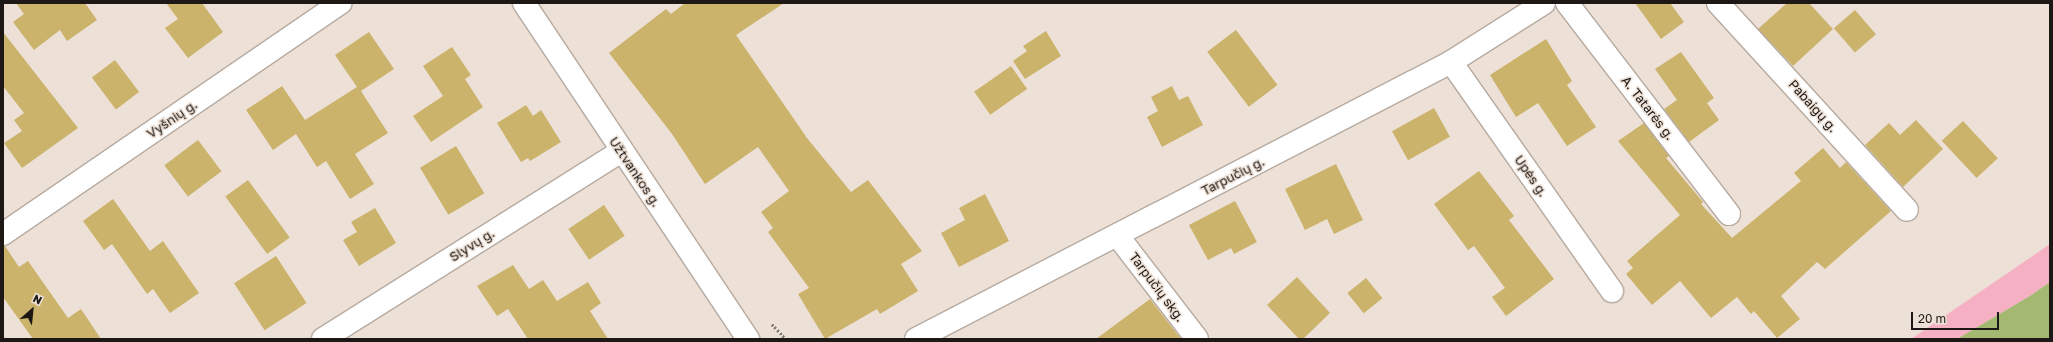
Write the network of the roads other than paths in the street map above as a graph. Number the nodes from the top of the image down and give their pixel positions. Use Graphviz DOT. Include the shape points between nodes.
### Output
graph roads {
  1 [pos="340,3"];
  2 [pos="524,3"];
  3 [pos="1544,3"];
  4 [pos="1567,3"];
  5 [pos="1718,3"];
  6 [pos="1450,62"];
  7 [pos="621,151"];
  8 [pos="1907,210"];
  9 [pos="1729,214"];
  10 [pos="3,234"];
  11 [pos="1118,235"];
  12 [pos="1612,291"];
  13 [pos="323,339"];
  14 [pos="748,339"];
  15 [pos="916,339"];
  16 [pos="1197,339"];
  1 -- 10 [label="street, Vyšnių g."];
  2 -- 7 [label="street, Užtvankos g."];
  3 -- 6 [label="street, Tarpučių g."];
  4 -- 9 [label="street, A. Tatarės g."];
  5 -- 8 [label="street, Pabaigų g."];
  6 -- 11 [label="street, Tarpučių g."];
  6 -- 12 [label="street, Upės g."];
  7 -- 13 [label="street, Slyvų g."];
  7 -- 14 [label="street, Užtvankos g."];
  11 -- 15 [label="street, Tarpučių g."];
  11 -- 16 [label="street, Tarpučių skg."];
}
